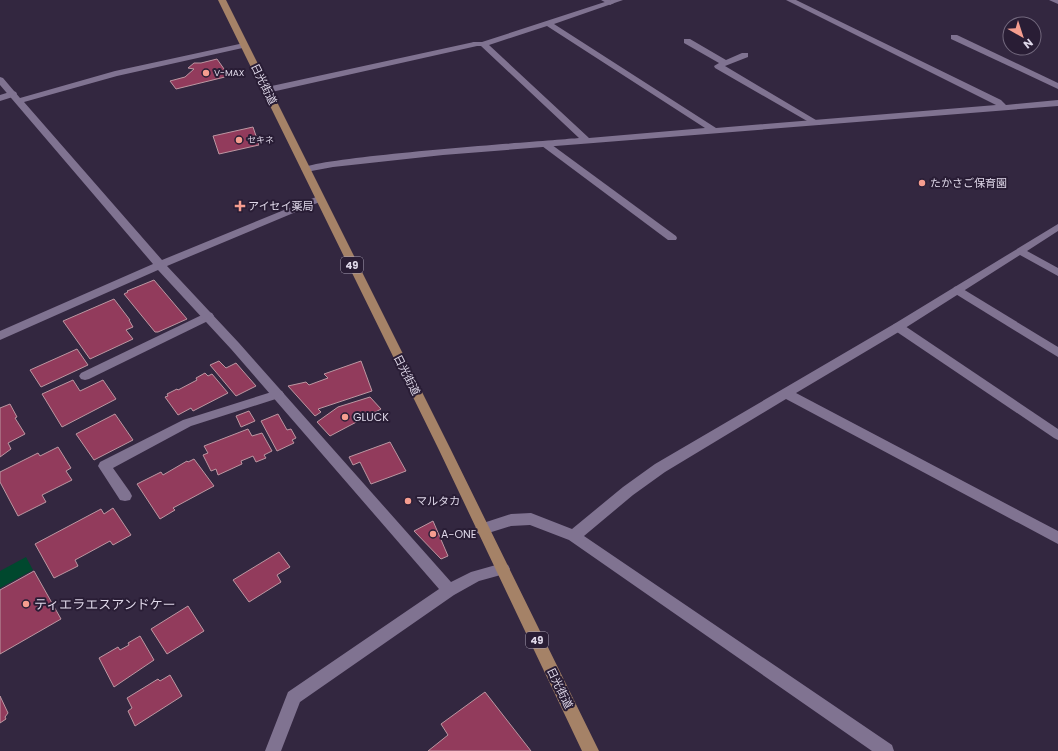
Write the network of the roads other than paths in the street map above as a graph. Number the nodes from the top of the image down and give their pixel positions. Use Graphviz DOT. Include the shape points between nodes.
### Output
graph roads {
  1 [pos="222,0"];
  2 [pos="619,0"];
  3 [pos="790,0"];
  4 [pos="1053,0"];
  5 [pos="608,2"];
  6 [pos="1058,2"];
  7 [pos="549,24"];
  8 [pos="954,37"];
  9 [pos="687,41"];
  10 [pos="478,44"];
  11 [pos="244,45"];
  12 [pos="745,55"];
  13 [pos="725,63"];
  14 [pos="0,80"];
  15 [pos="1058,86"];
  16 [pos="267,90"];
  17 [pos="0,98"];
  18 [pos="16,98"];
  19 [pos="1058,103"];
  20 [pos="1003,107"];
  21 [pos="817,123"];
  22 [pos="715,131"];
  23 [pos="587,141"];
  24 [pos="545,144"];
  25 [pos="306,169"];
  26 [pos="319,198"];
  27 [pos="1058,227"];
  28 [pos="672,238"];
  29 [pos="1020,251"];
  30 [pos="160,266"];
  31 [pos="1058,273"];
  32 [pos="958,290"];
  33 [pos="208,316"];
  34 [pos="898,327"];
  35 [pos="0,336"];
  36 [pos="1058,353"];
  37 [pos="85,376"];
  38 [pos="278,394"];
  39 [pos="786,394"];
  40 [pos="1058,435"];
  41 [pos="125,496"];
  42 [pos="482,529"];
  43 [pos="574,536"];
  44 [pos="1058,538"];
  45 [pos="503,569"];
  46 [pos="449,590"];
  47 [pos="273,751"];
  48 [pos="591,751"];
  49 [pos="886,751"];
  1 -- 11 [label="main road, 日光街道 / 49"];
  2 -- 5 [label="street"];
  3 -- 20 [label="street" via="998,102"];
  4 -- 6 [label="street"];
  5 -- 7 [label="street"];
  7 -- 10 [label="street"];
  7 -- 22 [label="street"];
  8 -- 15 [label="street"];
  9 -- 13 [label="street"];
  10 -- 16 [label="street"];
  10 -- 23 [label="street"];
  11 -- 16 [label="main road, 日光街道 / 49"];
  11 -- 18 [label="street"];
  12 -- 13 [label="street"];
  13 -- 21 [label="street" via="718,66"];
  14 -- 18 [label="street"];
  16 -- 25 [label="main road, 日光街道 / 49"];
  17 -- 18 [label="street"];
  18 -- 30 [label="street"];
  19 -- 20 [label="street"];
  20 -- 21 [label="street"];
  21 -- 22 [label="street"];
  22 -- 23 [label="street"];
  23 -- 24 [label="street"];
  24 -- 25 [label="street" via="392,157"];
  24 -- 28 [label="street"];
  25 -- 26 [label="main road, 日光街道 / 49"];
  26 -- 30 [label="street"];
  26 -- 42 [label="main road, 日光街道 / 49"];
  27 -- 29 [label="street"];
  29 -- 31 [label="street"];
  29 -- 32 [label="street"];
  30 -- 33 [label="street"];
  30 -- 35 [label="street"];
  32 -- 34 [label="street"];
  32 -- 36 [label="street"];
  33 -- 37 [label="street"];
  33 -- 38 [label="street"];
  34 -- 39 [label="street"];
  34 -- 40 [label="street"];
  38 -- 41 [label="street" via="187,423 105,466"];
  38 -- 46 [label="street"];
  39 -- 43 [label="street" via="660,468"];
  39 -- 44 [label="street"];
  42 -- 43 [label="street" via="511,520 531,520"];
  42 -- 45 [label="main road, 日光街道 / 49"];
  43 -- 49 [label="street"];
  45 -- 46 [label="street" via="476,576"];
  45 -- 48 [label="main road, 日光街道 / 49"];
  46 -- 47 [label="street" via="294,697"];
}
